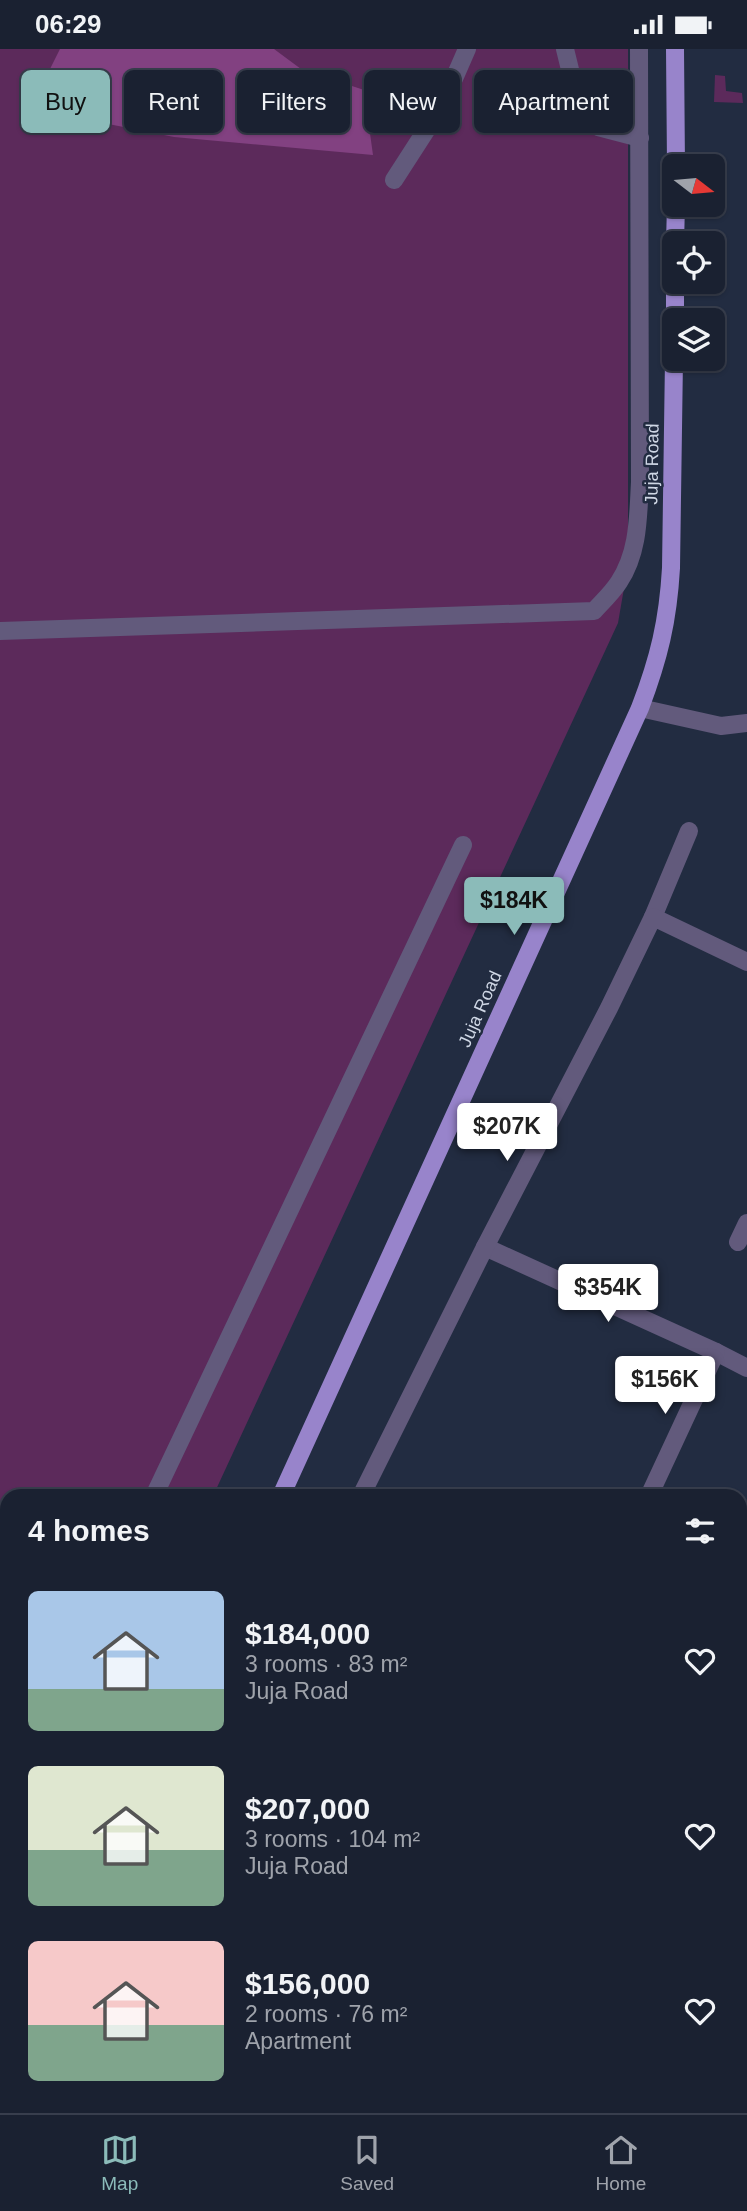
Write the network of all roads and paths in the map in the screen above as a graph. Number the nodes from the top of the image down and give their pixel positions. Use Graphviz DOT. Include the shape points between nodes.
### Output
graph roads {
  1 [pos="467,49"];
  2 [pos="565,49"];
  3 [pos="639,49"];
  4 [pos="675,49"];
  5 [pos="640,138"];
  6 [pos="676,154"];
  7 [pos="394,180"];
  8 [pos="674,371"];
  9 [pos="0,631"];
  10 [pos="639,708"];
  11 [pos="747,723"];
  12 [pos="689,831"];
  13 [pos="463,845"];
  14 [pos="653,917"];
  15 [pos="747,961"];
  16 [pos="747,1223"];
  17 [pos="738,1242"];
  18 [pos="485,1247"];
  19 [pos="716,1352"];
  20 [pos="747,1368"];
  21 [pos="157,1489"];
  22 [pos="284,1489"];
  23 [pos="364,1489"];
  24 [pos="652,1489"];
  1 -- 7 [label="street" via="443,104"];
  2 -- 5 [label="street" via="575,90 597,127"];
  3 -- 5 [label="street"];
  4 -- 6 [label="main road"];
  5 -- 9 [label="street" via="637,535 619,583 594,611"];
  8 -- 10 [label="main road, Juja Road" via="670,596 659,656"];
  10 -- 11 [label="street" via="721,726"];
  10 -- 22 [label="main road, Juja Road"];
  12 -- 14 [label="street"];
  13 -- 21 [label="street"];
  14 -- 15 [label="street"];
  14 -- 18 [label="street"];
  16 -- 17 [label="street"];
  18 -- 19 [label="street"];
  18 -- 23 [label="street"];
  19 -- 20 [label="street"];
  19 -- 24 [label="street"];
}
